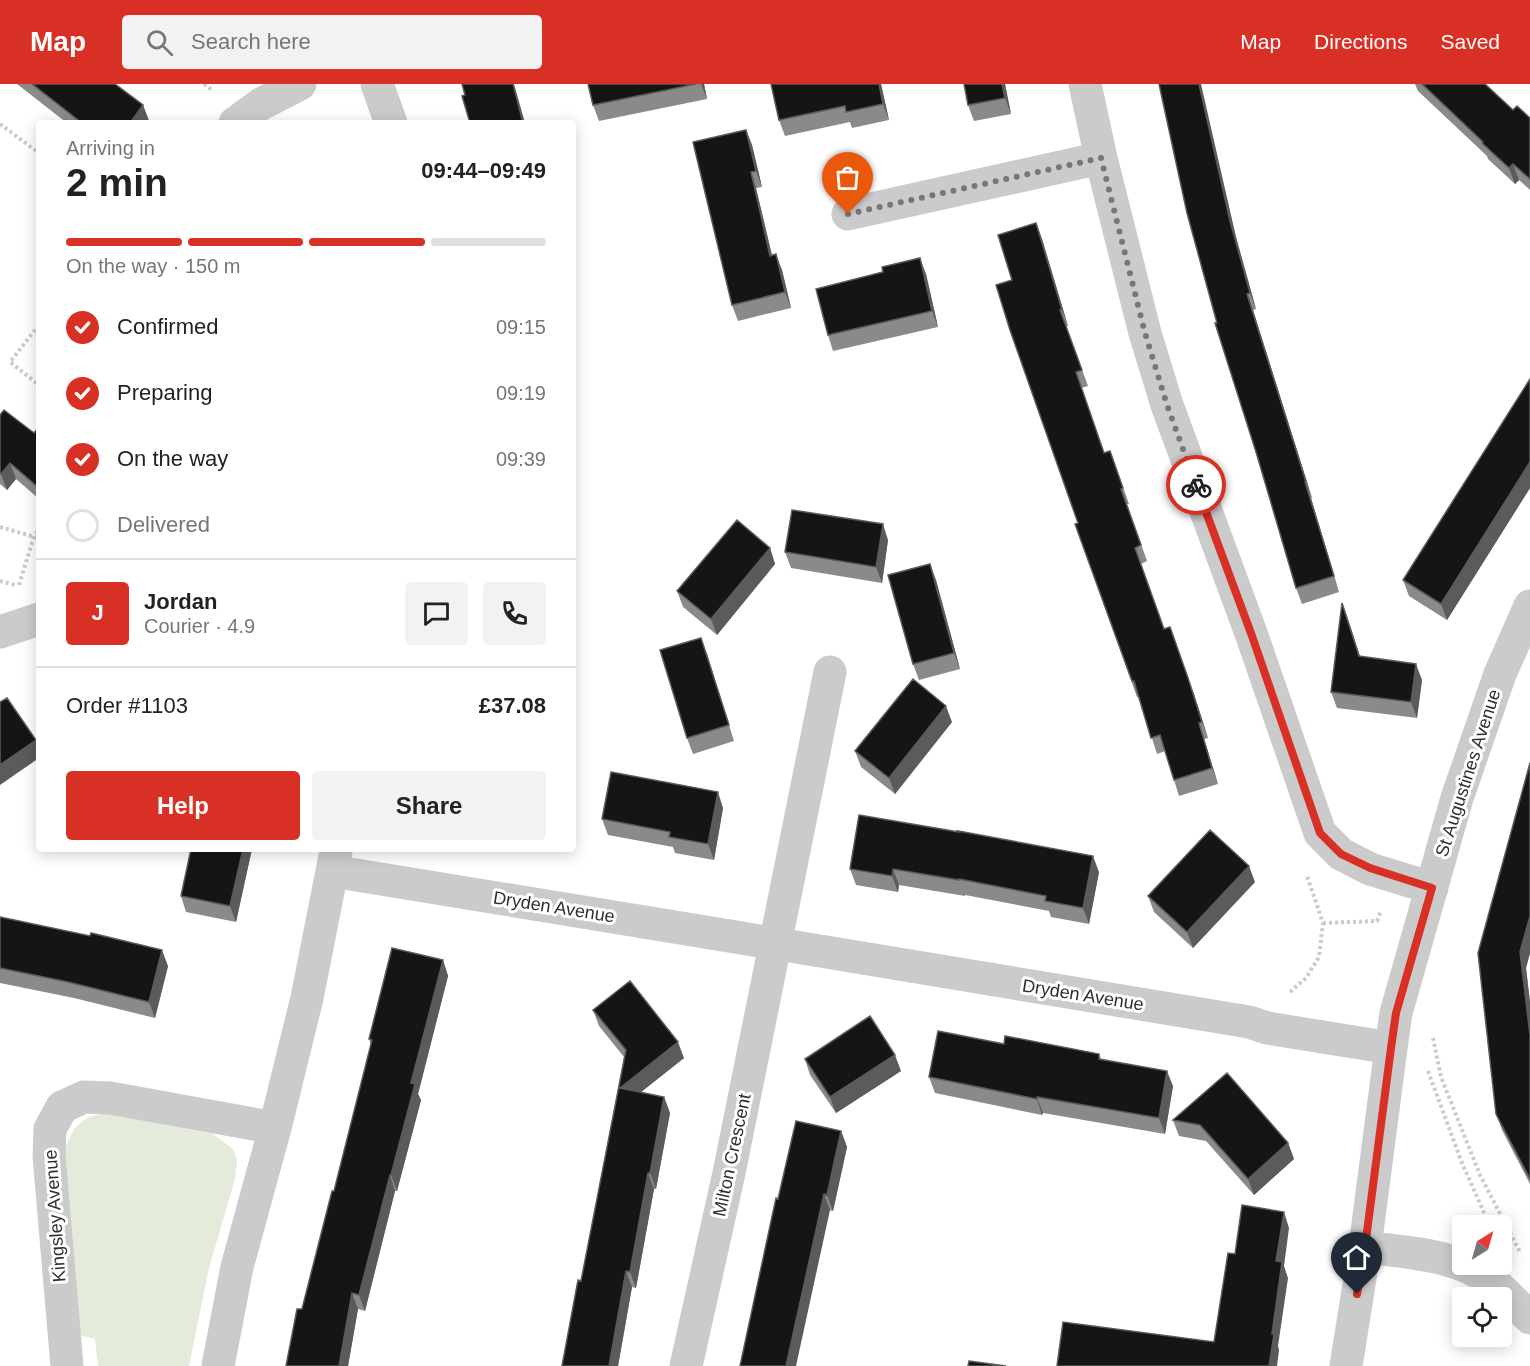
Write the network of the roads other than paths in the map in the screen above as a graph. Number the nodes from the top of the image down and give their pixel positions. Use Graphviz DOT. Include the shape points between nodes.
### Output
graph roads {
  1 [pos="300,84"];
  2 [pos="377,84"];
  3 [pos="1085,84"];
  4 [pos="239,120"];
  5 [pos="390,120"];
  6 [pos="1101,158"];
  7 [pos="848,214"];
  8 [pos="1530,606"];
  9 [pos="36,620"];
  10 [pos="0,632"];
  11 [pos="830,672"];
  12 [pos="334,860"];
  13 [pos="1432,888"];
  14 [pos="776,943"];
  15 [pos="1391,1048"];
  16 [pos="275,1128"];
  17 [pos="1365,1247"];
  18 [pos="1530,1318"];
  19 [pos="67,1366"];
  20 [pos="218,1366"];
  21 [pos="686,1366"];
  22 [pos="1346,1366"];
  1 -- 4 [label="street"];
  2 -- 5 [label="street"];
  3 -- 6 [label="street"];
  6 -- 7 [label="street"];
  6 -- 13 [label="street" via="1167,405 1320,833 1351,859"];
  8 -- 13 [label="street, St Augustines Avenue" via="1500,674 1457,798"];
  9 -- 10 [label="street"];
  11 -- 14 [label="street"];
  12 -- 14 [label="street, Dryden Avenue"];
  12 -- 16 [label="street" via="307,998"];
  13 -- 15 [label="street, St Augustines Avenue" via="1396,1013"];
  14 -- 15 [label="street, Dryden Avenue"];
  14 -- 21 [label="street, Milton Crescent"];
  15 -- 17 [label="street, St Augustines Avenue"];
  16 -- 19 [label="street, Kingsley Avenue" via="110,1098 84,1097 62,1107 50,1129 49,1156"];
  16 -- 20 [label="street" via="237,1267"];
  17 -- 18 [label="street" via="1431,1256 1469,1268 1492,1282"];
  17 -- 22 [label="street, St Augustines Avenue"];
}
